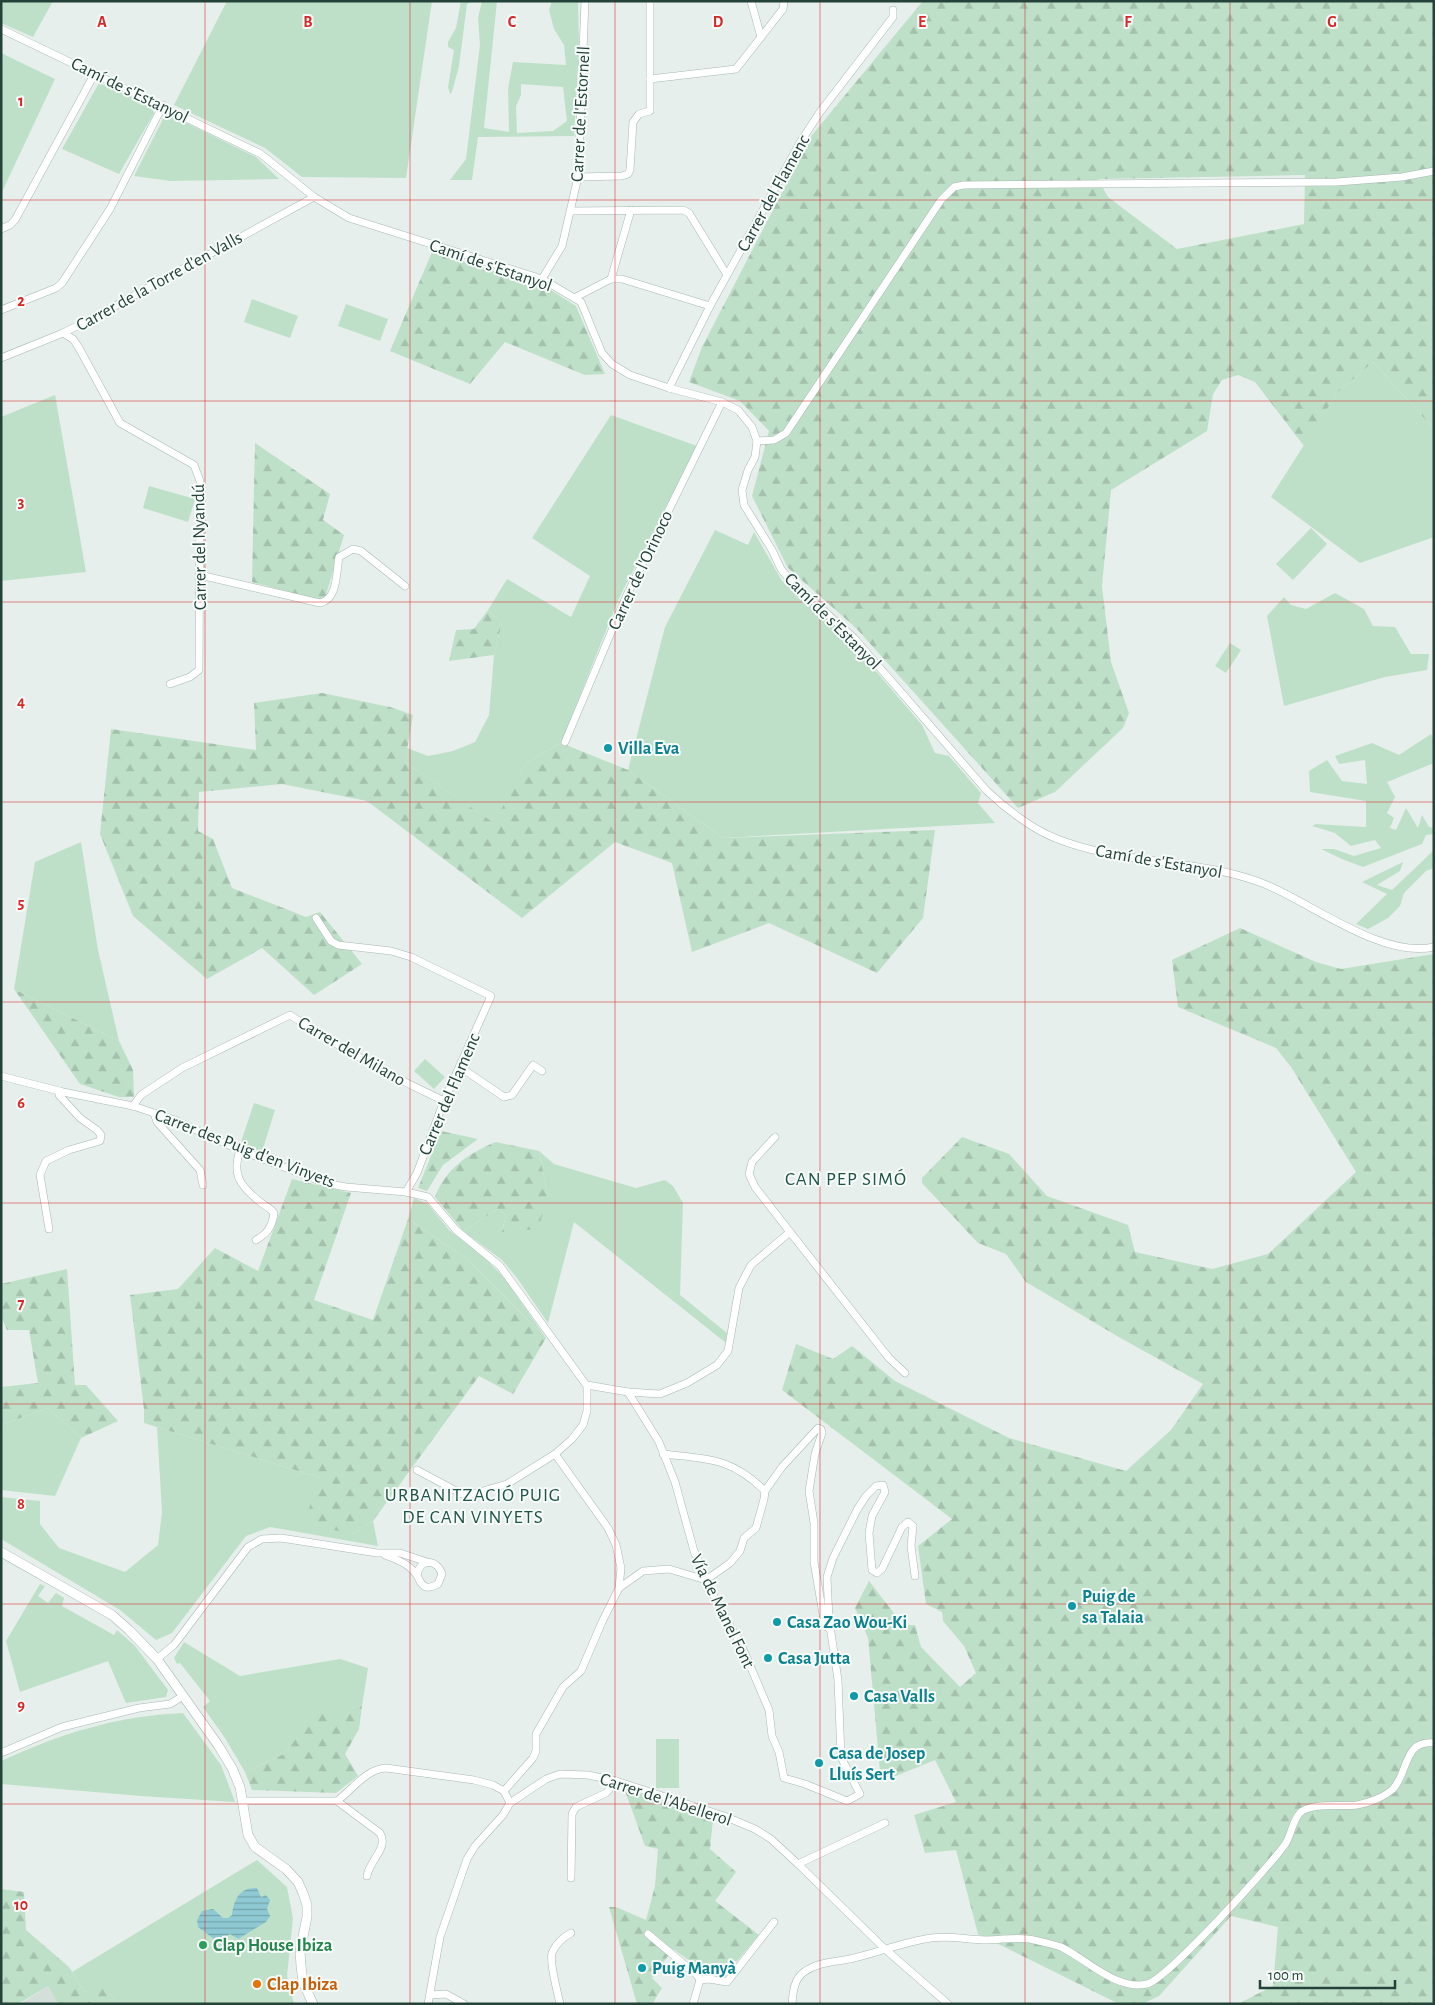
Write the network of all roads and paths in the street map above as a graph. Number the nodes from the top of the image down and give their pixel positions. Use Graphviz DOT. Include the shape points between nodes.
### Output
graph roads {
  1 [pos="585,1"];
  2 [pos="650,1"];
  3 [pos="751,1"];
  4 [pos="784,1"];
  5 [pos="893,10"];
  6 [pos="1,29"];
  7 [pos="762,37"];
  8 [pos="94,73"];
  9 [pos="650,79"];
  10 [pos="163,106"];
  11 [pos="1434,171"];
  12 [pos="578,176"];
  13 [pos="314,197"];
  14 [pos="632,210"];
  15 [pos="571,211"];
  16 [pos="1,229"];
  17 [pos="727,276"];
  18 [pos="542,279"];
  19 [pos="611,279"];
  20 [pos="576,297"];
  21 [pos="710,306"];
  22 [pos="1,310"];
  23 [pos="63,333"];
  24 [pos="1,358"];
  25 [pos="669,388"];
  26 [pos="722,402"];
  27 [pos="757,441"];
  28 [pos="200,576"];
  29 [pos="405,586"];
  30 [pos="170,684"];
  31 [pos="565,742"];
  32 [pos="316,918"];
  33 [pos="1434,947"];
  34 [pos="460,1067"];
  35 [pos="542,1071"];
  36 [pos="1,1076"];
  37 [pos="60,1091"];
  38 [pos="444,1101"];
  39 [pos="133,1106"];
  40 [pos="154,1113"];
  41 [pos="776,1137"];
  42 [pos="240,1150"];
  43 [pos="203,1185"];
  44 [pos="406,1192"];
  45 [pos="49,1228"];
  46 [pos="790,1232"];
  47 [pos="256,1240"];
  48 [pos="905,1373"];
  49 [pos="587,1385"];
  50 [pos="628,1392"];
  51 [pos="556,1454"];
  52 [pos="663,1454"];
  53 [pos="417,1470"];
  54 [pos="765,1491"];
  55 [pos="1,1552"];
  56 [pos="378,1553"];
  57 [pos="427,1562"];
  58 [pos="417,1575"];
  59 [pos="915,1576"];
  60 [pos="706,1580"];
  61 [pos="620,1588"];
  62 [pos="830,1629"];
  63 [pos="157,1659"];
  64 [pos="183,1696"];
  65 [pos="1434,1742"];
  66 [pos="1,1753"];
  67 [pos="616,1781"];
  68 [pos="504,1791"];
  69 [pos="243,1801"];
  70 [pos="337,1801"];
  71 [pos="510,1803"];
  72 [pos="885,1823"];
  73 [pos="798,1864"];
  74 [pos="367,1876"];
  75 [pos="571,1878"];
  76 [pos="774,1922"];
  77 [pos="570,1933"];
  78 [pos="648,1934"];
  79 [pos="885,1949"];
  80 [pos="700,1980"];
  81 [pos="430,1995"];
  82 [pos="313,2004"];
  83 [pos="428,2004"];
  84 [pos="464,2004"];
  85 [pos="560,2004"];
  86 [pos="693,2004"];
  87 [pos="792,2004"];
  88 [pos="948,2004"];
  1 -- 12 [label="street, Carrer de l'Estornell"];
  2 -- 9 [label="street"];
  3 -- 7 [label="street"];
  4 -- 7 [label="street" via="783,9"];
  5 -- 17 [label="street, Carrer del Flamenc" via="893,17 801,141"];
  6 -- 8 [label="street, Camí de s'Estanyol"];
  7 -- 9 [label="street" via="736,68"];
  8 -- 10 [label="street, Camí de s'Estanyol"];
  8 -- 16 [label="street" via="15,220"];
  9 -- 12 [label="street" via="650,110 639,114 634,122 628,174"];
  10 -- 13 [label="street, Camí de s'Estanyol" via="261,154"];
  10 -- 22 [label="street" via="110,209 62,283"];
  11 -- 27 [label="street" via="1337,182 954,187 941,200 786,433 774,440"];
  12 -- 15 [label="street, Carrer de l'Estornell"];
  13 -- 18 [label="street, Camí de s'Estanyol" via="349,218"];
  13 -- 23 [label="street, Carrer de la Torre d'en Valls"];
  14 -- 15 [label="street"];
  14 -- 17 [label="street" via="683,210 689,213"];
  14 -- 19 [label="street"];
  15 -- 18 [label="street, Carrer de l'Estornell" via="562,246"];
  17 -- 21 [label="street, Carrer del Flamenc"];
  18 -- 20 [label="street, Camí de s'Estanyol"];
  19 -- 20 [label="street"];
  19 -- 21 [label="street" via="622,279"];
  20 -- 25 [label="street" via="585,308 607,360 630,375"];
  21 -- 25 [label="street, Carrer del Flamenc"];
  23 -- 24 [label="street, Carrer de la Torre d'en Valls"];
  23 -- 28 [label="street, Carrer del Nyandú" via="79,348 120,423 194,465 200,481"];
  25 -- 26 [label="street"];
  26 -- 27 [label="street" via="743,414"];
  26 -- 31 [label="street, Carrer de l'Orinoco" via="626,596"];
  27 -- 33 [label="street, Camí de s'Estanyol" via="742,498 781,569 858,642 986,791 1001,804 1041,831 1070,844 1104,853 1228,872 1291,895 1356,932 1407,948"];
  28 -- 29 [label="street" via="320,604 333,595 339,557 353,549 361,551"];
  28 -- 30 [label="street, Carrer del Nyandú" via="199,670"];
  32 -- 34 [label="street, Carrer del Flamenc" via="331,941 338,945 390,950 412,957 491,996"];
  34 -- 35 [label="street" via="504,1097 512,1094 532,1065"];
  34 -- 38 [label="street, Carrer del Flamenc"];
  36 -- 37 [label="street, Carrer des Puig d'en Vinyets"];
  37 -- 39 [label="street, Carrer des Puig d'en Vinyets"];
  37 -- 45 [label="street" via="59,1095 101,1136 100,1141 46,1161 40,1175"];
  38 -- 39 [label="street, Carrer del Milano" via="390,1076 290,1015 182,1068 141,1095"];
  38 -- 44 [label="street, Carrer del Flamenc" via="417,1173"];
  39 -- 40 [label="street, Carrer des Puig d'en Vinyets"];
  40 -- 42 [label="street, Carrer des Puig d'en Vinyets"];
  40 -- 43 [label="street" via="157,1122 200,1170"];
  41 -- 46 [label="street" via="752,1162 749,1174 755,1187"];
  42 -- 44 [label="street, Carrer des Puig d'en Vinyets" via="325,1182"];
  42 -- 47 [label="street" via="235,1164 237,1175 259,1202 274,1213 267,1233"];
  44 -- 49 [label="street, Carrer des Puig d'en Vinyets" via="428,1197 456,1230 500,1266"];
  46 -- 48 [label="street" via="889,1358"];
  46 -- 50 [label="street" via="751,1265 739,1288 728,1351 717,1364 687,1383 660,1394"];
  49 -- 50 [label="street"];
  49 -- 51 [label="street" via="583,1425"];
  50 -- 52 [label="street, Vía de Manel Font"];
  51 -- 53 [label="street" via="507,1484 469,1495"];
  51 -- 61 [label="street" via="608,1528 621,1568"];
  52 -- 54 [label="street" via="729,1464 752,1478"];
  52 -- 60 [label="street, Vía de Manel Font"];
  54 -- 60 [label="street" via="756,1528 744,1538 740,1551 730,1563"];
  54 -- 62 [label="street" via="810,1436 821,1429 809,1491 819,1598 825,1626"];
  55 -- 63 [label="street" via="112,1615"];
  56 -- 57 [label="street" via="400,1553"];
  56 -- 58 [label="street" via="398,1560"];
  56 -- 63 [label="street" via="271,1537 255,1542 174,1645"];
  57 -- 58 [label="street" via="421,1565"];
  57 -- 58 [label="street" via="440,1567 442,1574 438,1584 425,1586"];
  59 -- 62 [label="street" via="911,1546 914,1526 908,1522 902,1527 882,1569 877,1573 872,1570 869,1533 872,1516 886,1492 883,1485 876,1486 857,1510 833,1558 827,1577"];
  60 -- 61 [label="street" via="669,1569 652,1570 644,1571"];
  60 -- 62 [label="street, Vía de Manel Font" via="743,1649 769,1710 772,1736 784,1778 847,1801 860,1794 841,1757 838,1680"];
  61 -- 68 [label="street" via="581,1671 563,1687 536,1734 533,1758"];
  63 -- 64 [label="street"];
  64 -- 66 [label="street" via="170,1704 139,1708 62,1727"];
  64 -- 69 [label="street" via="232,1768"];
  65 -- 79 [label="street" via="1416,1746 1402,1775 1383,1796 1359,1805 1310,1806 1299,1813 1286,1842 1262,1873 1174,1964 1148,1984 1116,1979 1061,1947 1031,1939 985,1940 951,1936"];
  67 -- 71 [label="street, Carrer de l'Abellerol" via="560,1774 546,1779"];
  67 -- 73 [label="street, Carrer de l'Abellerol" via="755,1829"];
  67 -- 75 [label="street" via="606,1793 576,1807 572,1814"];
  68 -- 70 [label="street" via="474,1780 378,1768"];
  68 -- 71 [label="street"];
  69 -- 70 [label="street"];
  69 -- 82 [label="street" via="248,1834 255,1847 286,1868 303,1893 307,1905 300,1966"];
  70 -- 74 [label="street" via="383,1838 384,1844 368,1867"];
  71 -- 81 [label="street, Carrer de l'Abellerol" via="467,1859 440,1937"];
  72 -- 73 [label="street"];
  73 -- 79 [label="street, Carrer de l'Abellerol"];
  76 -- 80 [label="street" via="727,1982"];
  77 -- 85 [label="street" via="563,1937 552,1954"];
  78 -- 80 [label="street"];
  79 -- 87 [label="street" via="818,1964 804,1972 797,1980"];
  79 -- 88 [label="street, Carrer de l'Abellerol"];
  80 -- 86 [label="street"];
  81 -- 83 [label="street, Carrer de l'Abellerol"];
  81 -- 84 [label="street" via="446,1994"];
}
